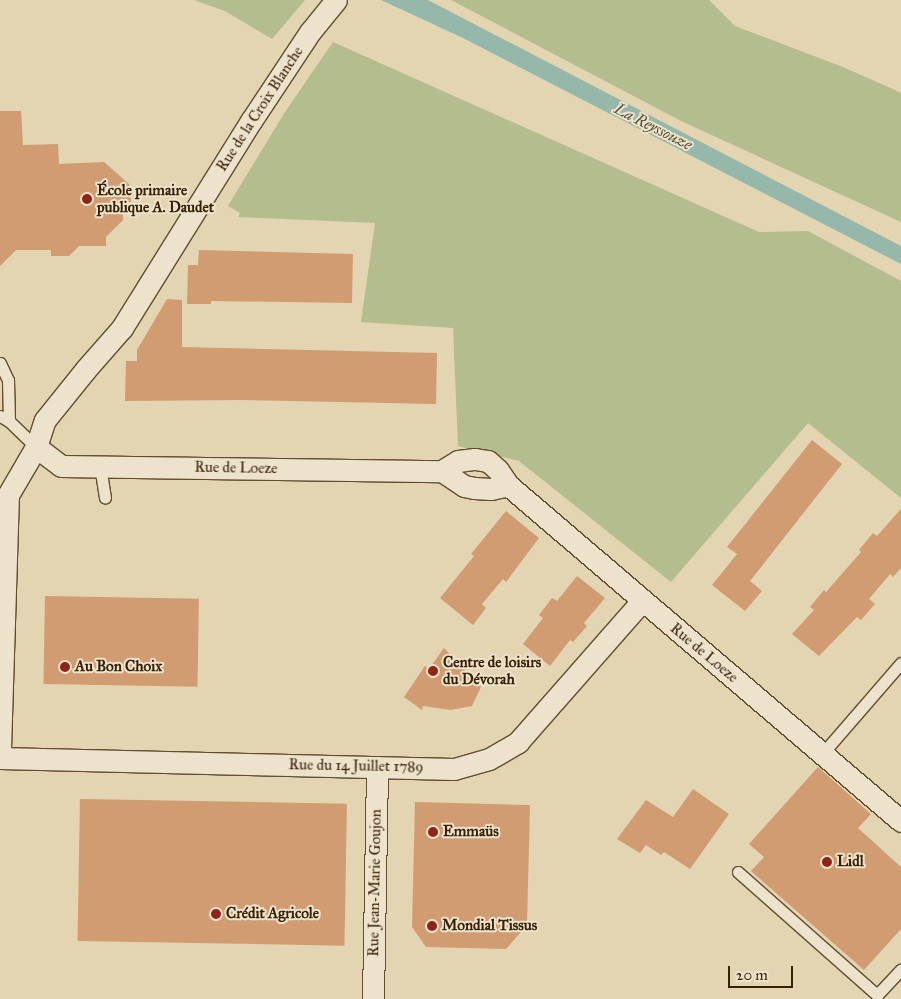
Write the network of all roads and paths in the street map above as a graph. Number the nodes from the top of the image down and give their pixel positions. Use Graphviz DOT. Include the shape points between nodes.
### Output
graph roads {
  1 [pos="334,2"];
  2 [pos="0,363"];
  3 [pos="5,419"];
  4 [pos="36,448"];
  5 [pos="100,466"];
  6 [pos="442,471"];
  7 [pos="508,485"];
  8 [pos="105,498"];
  9 [pos="642,601"];
  10 [pos="901,663"];
  11 [pos="0,749"];
  12 [pos="823,753"];
  13 [pos="0,758"];
  14 [pos="377,767"];
  15 [pos="901,821"];
  16 [pos="738,872"];
  17 [pos="901,969"];
  18 [pos="374,999"];
  1 -- 4 [label="street, Rue de la Croix Blanche" via="250,121 122,328 45,420"];
  2 -- 3 [label="lane" via="8,380"];
  3 -- 4 [label="lane"];
  4 -- 5 [label="street, Rue de Loeze" via="62,466"];
  4 -- 11 [label="street, Rue de la Croix Blanche" via="8,495"];
  5 -- 6 [label="street, Rue de Loeze"];
  5 -- 8 [label="lane"];
  6 -- 7 [label="street" via="464,486 491,489"];
  6 -- 7 [label="street, Rue de Loeze" via="458,461 488,461"];
  7 -- 9 [label="street, Rue de Loeze"];
  9 -- 12 [label="street, Rue de Loeze"];
  9 -- 14 [label="street, Rue du 14 Juillet 1789" via="518,742 489,759 454,769"];
  10 -- 12 [label="lane"];
  12 -- 15 [label="street, Rue de Loeze"];
  13 -- 14 [label="street, Rue du 14 Juillet 1789"];
  14 -- 18 [label="street, Rue Jean-Marie Goujon"];
  16 -- 17 [label="lane" via="877,995"];
}
